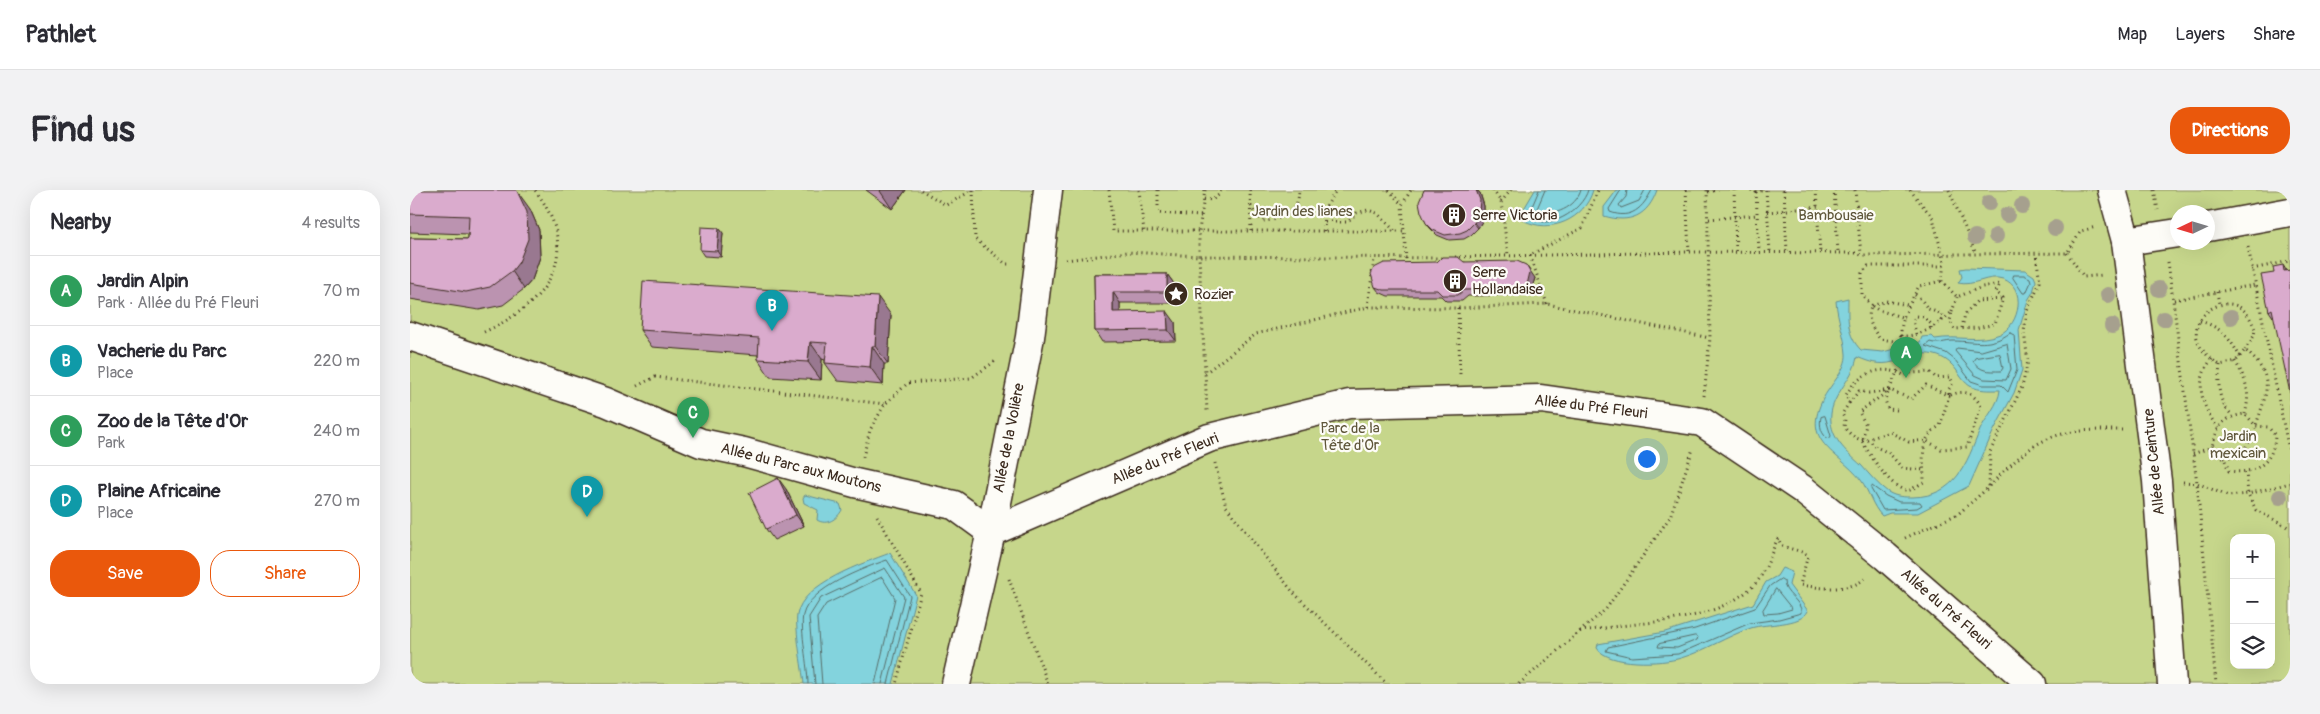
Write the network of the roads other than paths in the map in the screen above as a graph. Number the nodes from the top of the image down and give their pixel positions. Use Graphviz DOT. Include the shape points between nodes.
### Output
graph roads {
  1 [pos="1048,190"];
  2 [pos="2112,190"];
  3 [pos="2290,212"];
  4 [pos="2215,227"];
  5 [pos="2123,232"];
  6 [pos="2170,234"];
  7 [pos="410,336"];
  8 [pos="991,532"];
  9 [pos="956,684"];
  10 [pos="2032,684"];
  11 [pos="2172,684"];
  1 -- 8 [label="street, Allée de la Volière" via="1030,337"];
  2 -- 5 [label="street, Allée de Ceinture"];
  3 -- 4 [label="street"];
  5 -- 6 [label="street"];
  5 -- 11 [label="street, Allée de Ceinture" via="2157,481"];
  7 -- 8 [label="street, Allée du Parc aux Moutons" via="606,402 702,443 954,506"];
  8 -- 9 [label="street, Allée de la Volière"];
  8 -- 10 [label="street, Allée du Pré Fleuri" via="1208,438 1349,404 1541,399 1702,422 1802,489 1885,556"];
}
